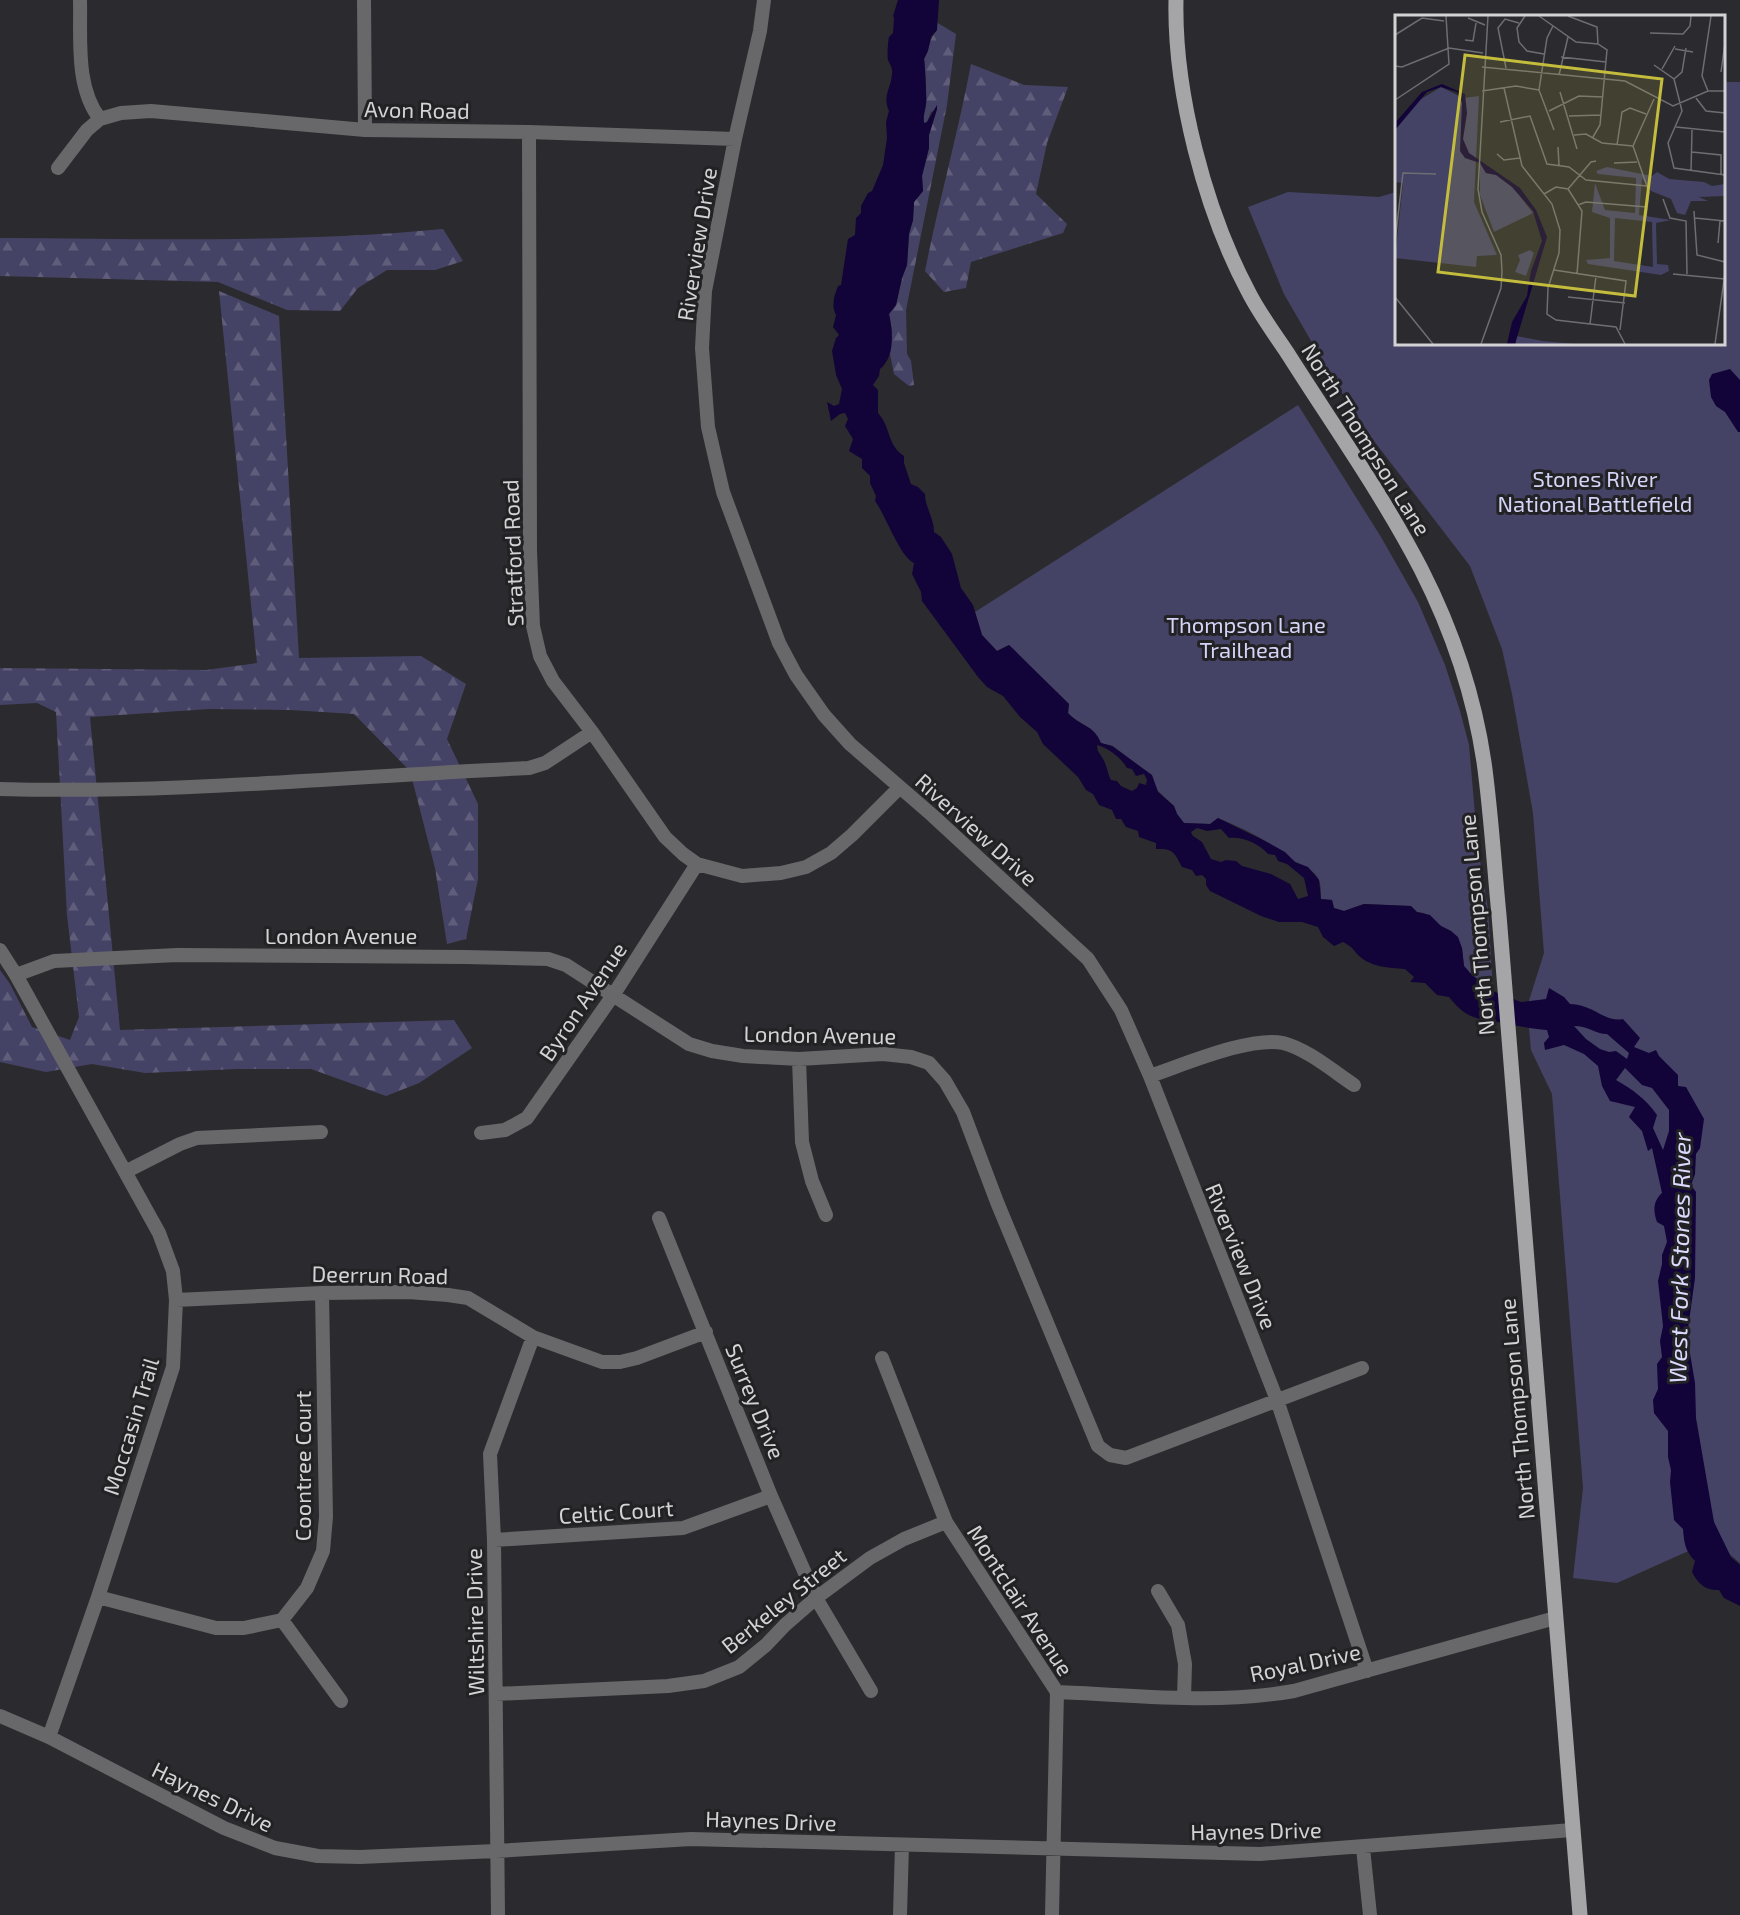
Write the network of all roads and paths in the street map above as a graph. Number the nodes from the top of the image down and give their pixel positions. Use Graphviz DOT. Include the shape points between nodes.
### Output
graph roads {
  1 [pos="80,0"];
  2 [pos="364,0"];
  3 [pos="764,0"];
  4 [pos="1176,0"];
  5 [pos="96,114"];
  6 [pos="364,130"];
  7 [pos="529,132"];
  8 [pos="735,139"];
  9 [pos="58,168"];
  10 [pos="592,732"];
  11 [pos="899,788"];
  12 [pos="0,789"];
  13 [pos="697,864"];
  14 [pos="0,950"];
  15 [pos="16,975"];
  16 [pos="614,994"];
  17 [pos="799,1059"];
  18 [pos="1150,1076"];
  19 [pos="1354,1085"];
  20 [pos="321,1132"];
  21 [pos="481,1133"];
  22 [pos="125,1172"];
  23 [pos="826,1215"];
  24 [pos="659,1218"];
  25 [pos="322,1293"];
  26 [pos="176,1300"];
  27 [pos="706,1332"];
  28 [pos="533,1337"];
  29 [pos="882,1358"];
  30 [pos="1362,1368"];
  31 [pos="1277,1400"];
  32 [pos="771,1496"];
  33 [pos="946,1522"];
  34 [pos="494,1540"];
  35 [pos="1158,1591"];
  36 [pos="98,1597"];
  37 [pos="816,1598"];
  38 [pos="1555,1618"];
  39 [pos="282,1620"];
  40 [pos="1367,1671"];
  41 [pos="871,1691"];
  42 [pos="1057,1692"];
  43 [pos="496,1694"];
  44 [pos="1184,1698"];
  45 [pos="341,1701"];
  46 [pos="0,1716"];
  47 [pos="49,1737"];
  48 [pos="1572,1830"];
  49 [pos="902,1845"];
  50 [pos="1363,1848"];
  51 [pos="1053,1850"];
  52 [pos="496,1851"];
  53 [pos="498,1915"];
  54 [pos="900,1915"];
  55 [pos="1052,1915"];
  56 [pos="1370,1915"];
  57 [pos="1580,1915"];
  1 -- 5 [label="street" via="85,88"];
  2 -- 6 [label="street"];
  3 -- 8 [label="street, Riverview Drive"];
  4 -- 38 [label="main road, North Thompson Lane" via="1182,77 1194,145 1212,212 1248,291 1416,560 1455,648 1484,760"];
  5 -- 6 [label="street, Avon Road" via="151,111"];
  5 -- 9 [label="street"];
  6 -- 7 [label="street, Avon Road"];
  7 -- 8 [label="street, Avon Road"];
  7 -- 10 [label="street, Stratford Road" via="533,626 540,656 553,681"];
  8 -- 11 [label="street, Riverview Drive" via="705,291 702,348 708,427 723,492 779,643 796,675 850,744"];
  10 -- 12 [label="street" via="545,763 530,768 217,786"];
  10 -- 13 [label="street, Stratford Road" via="665,837"];
  11 -- 13 [label="street, Stratford Road" via="852,836 806,867 742,876"];
  11 -- 18 [label="street, Riverview Drive" via="1088,959 1121,1010"];
  13 -- 16 [label="street, Byron Avenue"];
  14 -- 15 [label="street, Moccasin Trail"];
  15 -- 16 [label="street, London Avenue" via="54,961 99,957 548,959 567,965"];
  15 -- 22 [label="street, Moccasin Trail"];
  16 -- 17 [label="street, London Avenue" via="689,1044 743,1056"];
  16 -- 21 [label="street, Byron Avenue" via="527,1118 505,1130"];
  17 -- 23 [label="street" via="802,1142"];
  17 -- 31 [label="street, London Avenue" via="884,1054 911,1057 929,1063 945,1081 963,1112 1098,1446 1110,1455 1126,1458"];
  18 -- 19 [label="street" via="1252,1042 1283,1043"];
  18 -- 31 [label="street, Riverview Drive"];
  20 -- 22 [label="street" via="197,1138"];
  22 -- 26 [label="street, Moccasin Trail" via="159,1233 173,1271"];
  24 -- 27 [label="street, Surrey Drive"];
  25 -- 26 [label="street, Deerrun Road"];
  25 -- 28 [label="street, Deerrun Road" via="408,1292 468,1299"];
  25 -- 39 [label="street, Coontree Court" via="326,1517 323,1551 307,1588"];
  26 -- 36 [label="street, Moccasin Trail" via="173,1367"];
  27 -- 28 [label="street, Deerrun Road" via="620,1362 602,1362"];
  27 -- 32 [label="street, Surrey Drive"];
  28 -- 34 [label="street, Wiltshire Drive" via="490,1454"];
  29 -- 33 [label="street, Montclair Avenue"];
  30 -- 31 [label="street, London Avenue"];
  31 -- 40 [label="street, Riverview Drive"];
  32 -- 34 [label="street, Celtic Court" via="683,1528"];
  32 -- 37 [label="street, Surrey Drive"];
  33 -- 37 [label="street, Berkeley Street" via="903,1539"];
  33 -- 42 [label="street, Montclair Avenue"];
  34 -- 43 [label="street, Wiltshire Drive"];
  35 -- 44 [label="street" via="1178,1625 1185,1664"];
  36 -- 39 [label="street" via="216,1628 244,1628"];
  36 -- 47 [label="street, Moccasin Trail"];
  37 -- 41 [label="street, Surrey Drive"];
  37 -- 43 [label="street, Berkeley Street" via="739,1667 705,1681"];
  38 -- 40 [label="street, Royal Drive"];
  38 -- 48 [label="main road, North Thompson Lane"];
  39 -- 45 [label="street"];
  40 -- 44 [label="street, Royal Drive" via="1259,1697"];
  42 -- 44 [label="street, Royal Drive"];
  42 -- 51 [label="street, Montclair Avenue"];
  43 -- 52 [label="street, Wiltshire Drive"];
  46 -- 47 [label="street, Haynes Drive"];
  47 -- 52 [label="street, Haynes Drive" via="224,1828 275,1848 318,1856 360,1857"];
  48 -- 50 [label="street, Haynes Drive"];
  48 -- 57 [label="main road, North Thompson Lane"];
  49 -- 51 [label="street, Haynes Drive"];
  49 -- 52 [label="street, Haynes Drive" via="691,1839"];
  49 -- 54 [label="street"];
  50 -- 51 [label="street, Haynes Drive" via="1260,1854"];
  50 -- 56 [label="street"];
  51 -- 55 [label="street, Montclair Avenue"];
  52 -- 53 [label="street, Wiltshire Drive"];
}
